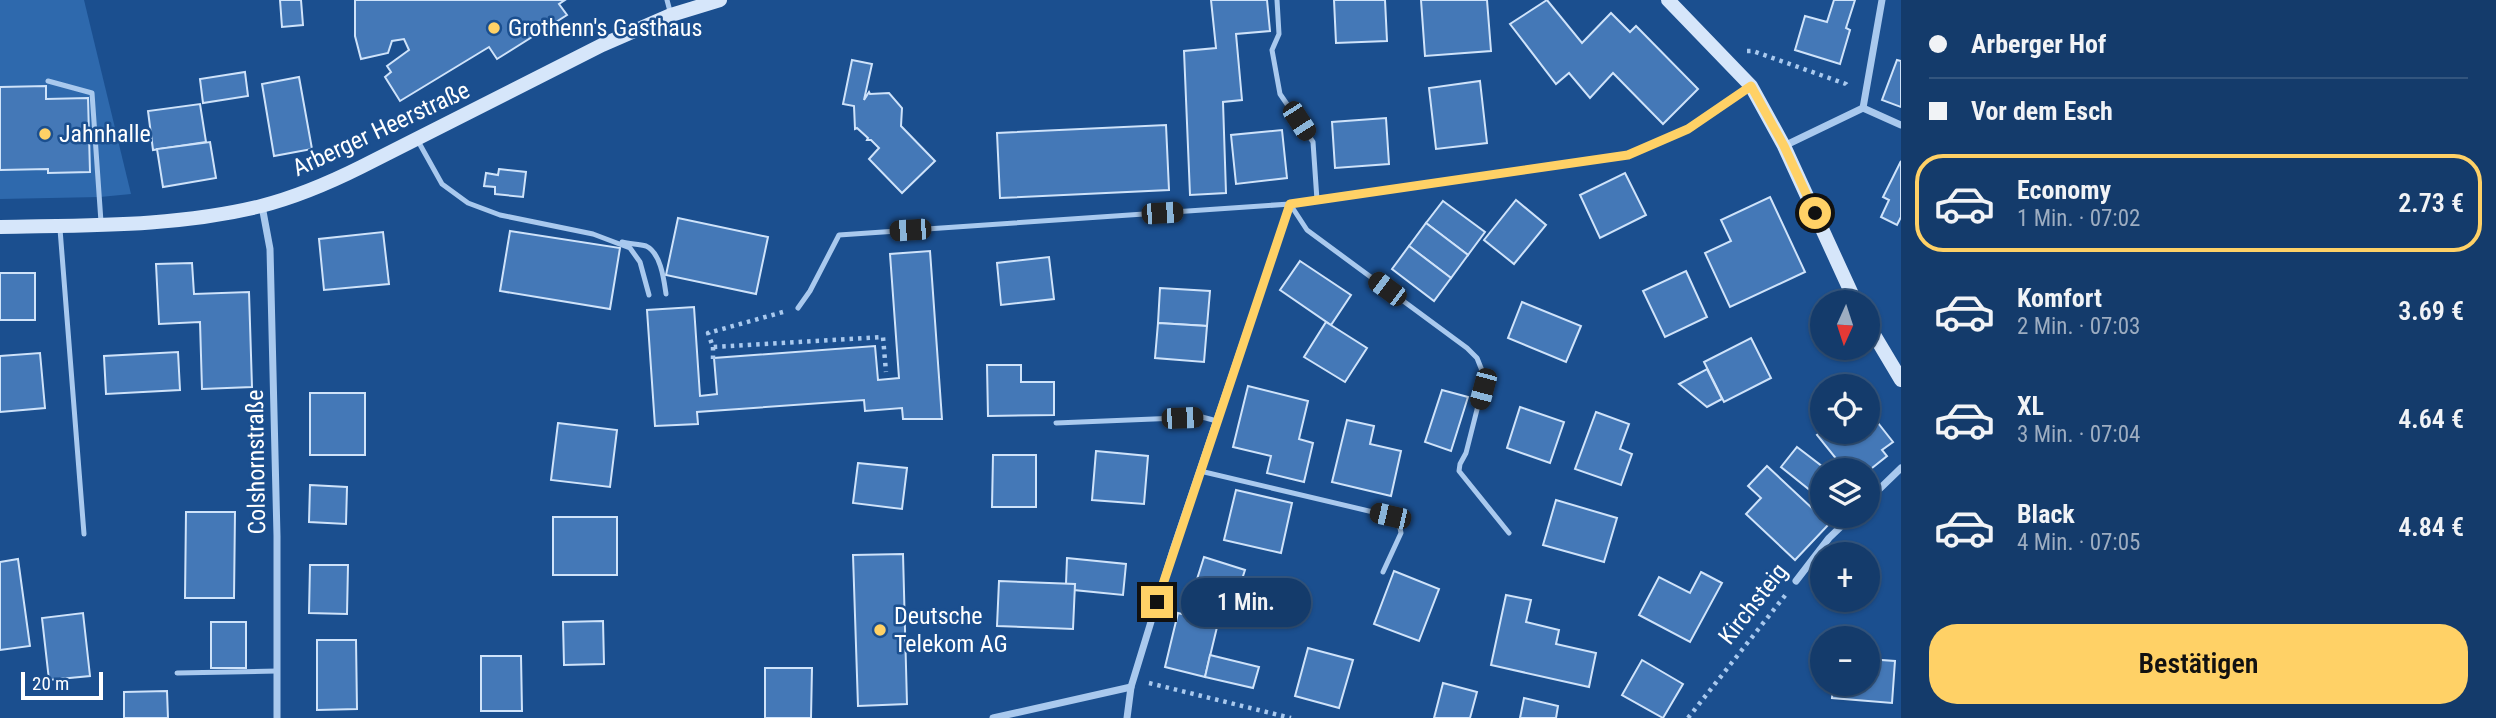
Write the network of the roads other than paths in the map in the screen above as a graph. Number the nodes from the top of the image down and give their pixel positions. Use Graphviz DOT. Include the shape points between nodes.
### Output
graph roads {
  1 [pos="720,0"];
  2 [pos="1277,0"];
  3 [pos="1668,0"];
  4 [pos="1882,0"];
  5 [pos="669,7"];
  6 [pos="48,81"];
  7 [pos="1751,86"];
  8 [pos="1863,108"];
  9 [pos="1901,125"];
  10 [pos="417,139"];
  11 [pos="1784,146"];
  12 [pos="1317,201"];
  13 [pos="1290,204"];
  14 [pos="262,206"];
  15 [pos="101,225"];
  16 [pos="60,226"];
  17 [pos="0,227"];
  18 [pos="611,240"];
  19 [pos="1850,290"];
  20 [pos="666,294"];
  21 [pos="649,295"];
  22 [pos="797,308"];
  23 [pos="1880,345"];
  24 [pos="1901,380"];
  25 [pos="1217,421"];
  26 [pos="1056,423"];
  27 [pos="1901,468"];
  28 [pos="1200,471"];
  29 [pos="1880,488"];
  30 [pos="1839,528"];
  31 [pos="1509,533"];
  32 [pos="84,534"];
  33 [pos="1382,572"];
  34 [pos="1796,582"];
  35 [pos="277,671"];
  36 [pos="177,673"];
  37 [pos="1133,683"];
  38 [pos="277,718"];
  39 [pos="993,718"];
  40 [pos="1127,718"];
  1 -- 5 [label="main road, Arberger Heerstraße"];
  2 -- 12 [label="lane" via="1279,34 1272,50 1279,94 1313,142"];
  3 -- 7 [label="main road"];
  4 -- 8 [label="street"];
  5 -- 10 [label="main road, Arberger Heerstraße"];
  6 -- 15 [label="lane" via="92,93"];
  7 -- 11 [label="main road"];
  7 -- 12 [label="street" via="1688,129 1628,155"];
  8 -- 9 [label="street"];
  8 -- 11 [label="street"];
  10 -- 14 [label="main road, Arberger Heerstraße" via="324,185"];
  10 -- 18 [label="lane" via="442,184 468,203 500,215"];
  11 -- 19 [label="main road"];
  12 -- 13 [label="street"];
  13 -- 22 [label="lane" via="839,235"];
  13 -- 25 [label="street"];
  13 -- 31 [label="lane" via="1307,230 1476,358 1485,377 1459,471"];
  14 -- 15 [label="main road, Arberger Heerstraße" via="166,221"];
  14 -- 35 [label="street, Colshornstraße" via="270,249"];
  15 -- 16 [label="main road, Arberger Heerstraße"];
  16 -- 17 [label="main road, Arberger Heerstraße"];
  16 -- 32 [label="lane"];
  18 -- 20 [label="lane" via="648,247 660,266"];
  18 -- 21 [label="lane" via="630,248 640,262"];
  23 -- 24 [label="main road"];
  25 -- 26 [label="lane" via="1202,417"];
  25 -- 28 [label="street"];
  27 -- 29 [label="street"];
  28 -- 33 [label="lane" via="1390,516 1399,523 1401,533"];
  28 -- 37 [label="street"];
  30 -- 34 [label="street, Kirchsteig"];
  35 -- 36 [label="lane"];
  35 -- 38 [label="street, Colshornstraße"];
  37 -- 39 [label="street"];
  37 -- 40 [label="street"];
}
